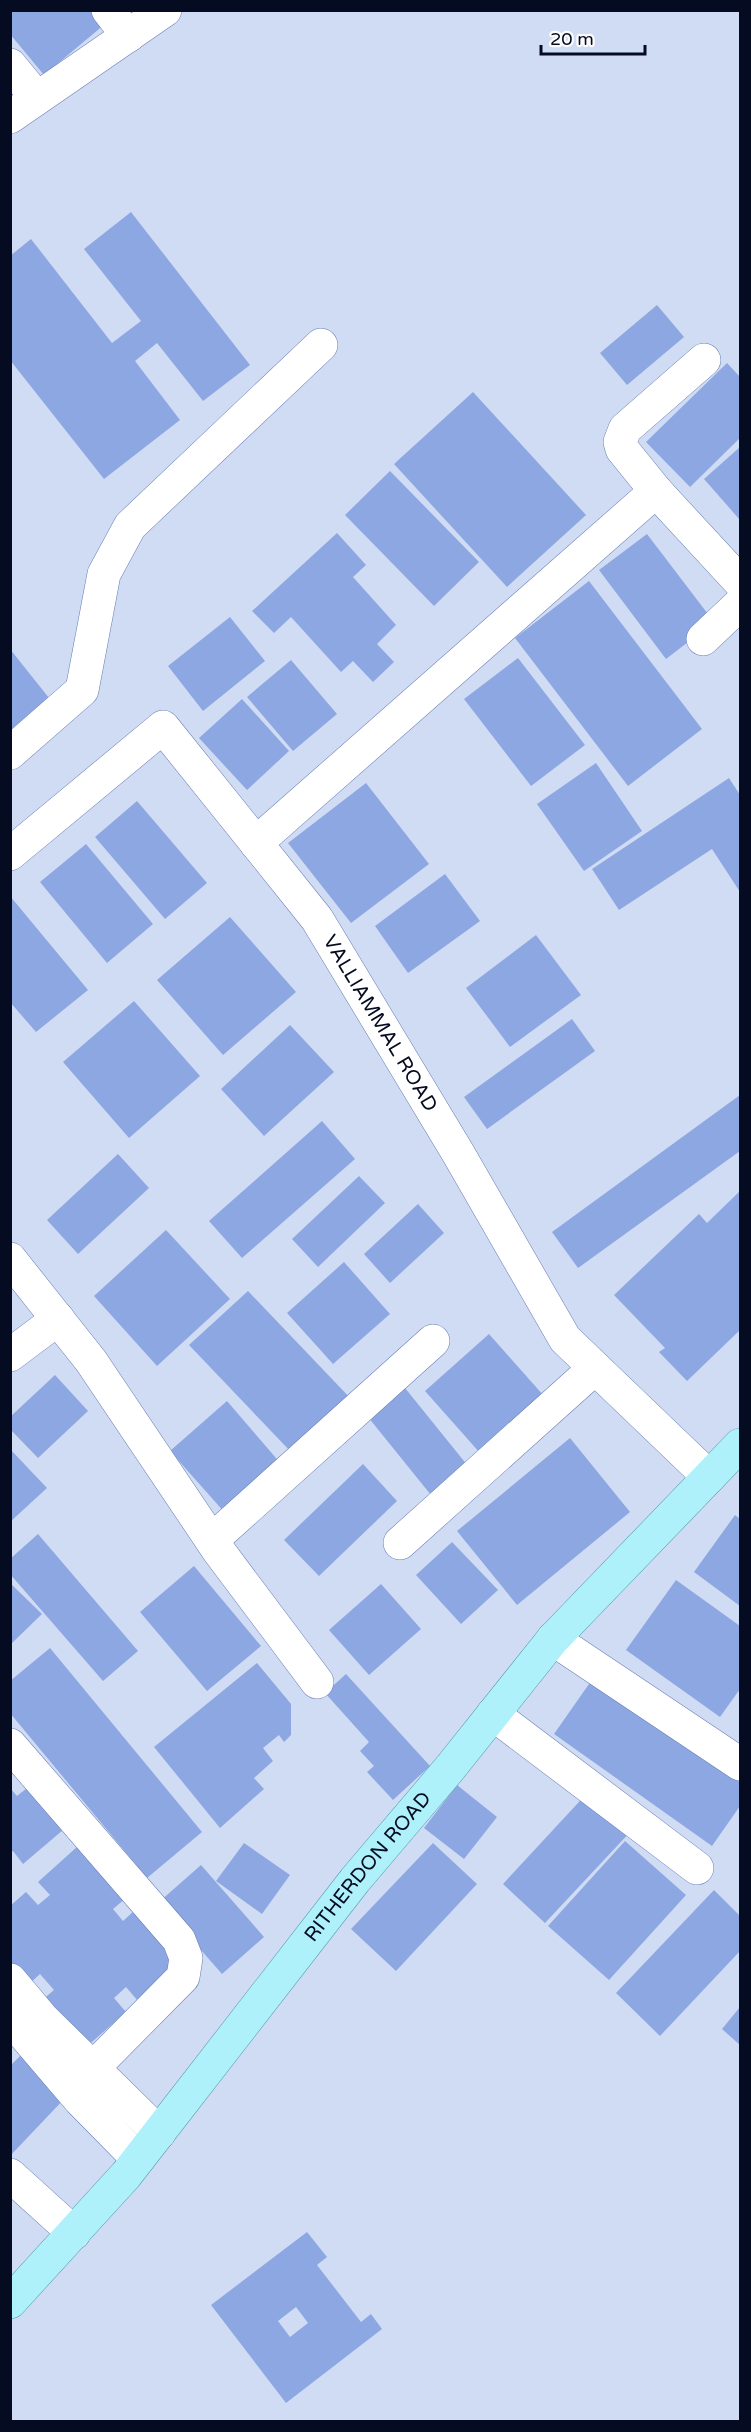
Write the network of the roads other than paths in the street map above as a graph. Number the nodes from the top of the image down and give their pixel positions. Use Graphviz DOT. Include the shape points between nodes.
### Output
graph roads {
  1 [pos="108,10"];
  2 [pos="165,10"];
  3 [pos="128,36"];
  4 [pos="10,65"];
  5 [pos="37,98"];
  6 [pos="10,117"];
  7 [pos="321,345"];
  8 [pos="704,360"];
  9 [pos="656,491"];
  10 [pos="741,582"];
  11 [pos="741,604"];
  12 [pos="703,639"];
  13 [pos="10,753"];
  14 [pos="256,843"];
  15 [pos="10,854"];
  16 [pos="10,1259"];
  17 [pos="58,1319"];
  18 [pos="433,1341"];
  19 [pos="10,1355"];
  20 [pos="595,1368"];
  21 [pos="741,1445"];
  22 [pos="709,1477"];
  23 [pos="212,1540"];
  24 [pos="400,1543"];
  25 [pos="554,1639"];
  26 [pos="317,1682"];
  27 [pos="493,1713"];
  28 [pos="10,1745"];
  29 [pos="741,1764"];
  30 [pos="697,1868"];
  31 [pos="10,1980"];
  32 [pos="10,2019"];
  33 [pos="93,2068"];
  34 [pos="159,2133"];
  35 [pos="138,2159"];
  36 [pos="10,2175"];
  37 [pos="74,2233"];
  38 [pos="10,2302"];
  1 -- 3 [label="street"];
  2 -- 3 [label="street"];
  3 -- 5 [label="street"];
  4 -- 5 [label="street"];
  5 -- 6 [label="street"];
  7 -- 13 [label="street" via="130,526 104,574 82,690"];
  8 -- 9 [label="street" via="622,435 622,449"];
  9 -- 10 [label="street"];
  9 -- 14 [label="street"];
  11 -- 12 [label="street"];
  14 -- 15 [label="street, VALLIAMMAL ROAD" via="163,727"];
  14 -- 20 [label="street, VALLIAMMAL ROAD" via="317,919 565,1339"];
  16 -- 17 [label="street"];
  17 -- 19 [label="street"];
  17 -- 23 [label="street" via="92,1361"];
  18 -- 23 [label="street"];
  20 -- 22 [label="street, VALLIAMMAL ROAD"];
  20 -- 24 [label="street"];
  21 -- 22 [label="main road, RITHERDON ROAD"];
  22 -- 25 [label="main road, RITHERDON ROAD"];
  23 -- 26 [label="street"];
  25 -- 27 [label="main road, RITHERDON ROAD"];
  25 -- 29 [label="street"];
  27 -- 30 [label="street"];
  27 -- 34 [label="main road, RITHERDON ROAD" via="355,1880"];
  28 -- 33 [label="street" via="179,1940 186,1958 183,1977"];
  31 -- 33 [label="street"];
  32 -- 35 [label="street"];
  33 -- 34 [label="street"];
  34 -- 35 [label="main road, RITHERDON ROAD"];
  35 -- 37 [label="main road, RITHERDON ROAD"];
  36 -- 37 [label="street"];
  37 -- 38 [label="main road, RITHERDON ROAD"];
}
